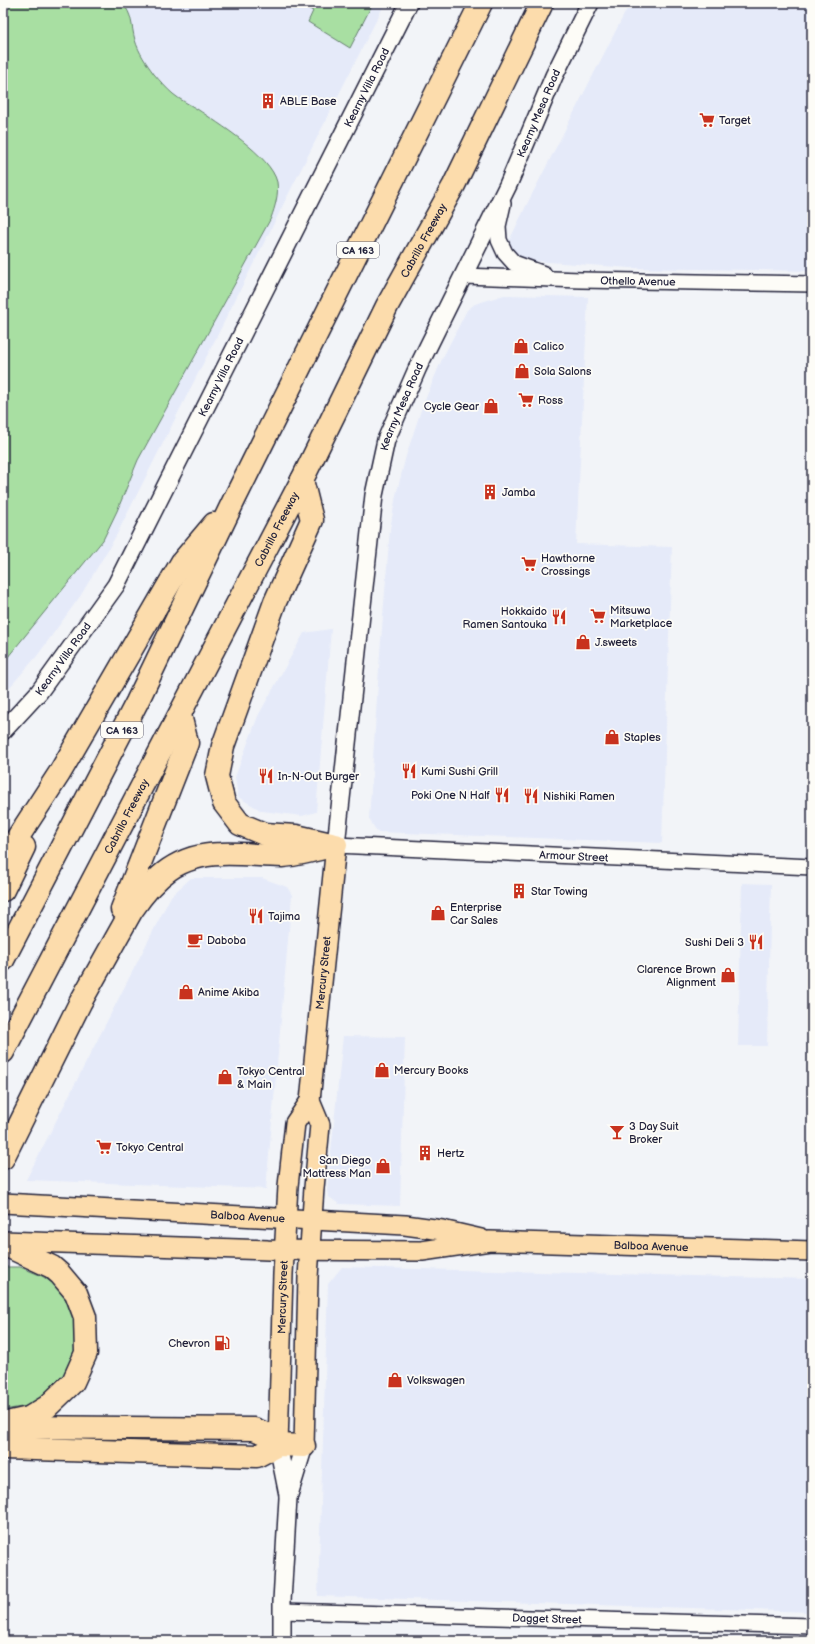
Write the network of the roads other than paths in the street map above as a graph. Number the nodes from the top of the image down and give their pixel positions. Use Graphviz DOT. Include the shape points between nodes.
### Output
graph roads {
  1 [pos="409,3"];
  2 [pos="481,3"];
  3 [pos="542,3"];
  4 [pos="590,3"];
  5 [pos="508,184"];
  6 [pos="463,276"];
  7 [pos="574,280"];
  8 [pos="812,284"];
  9 [pos="302,480"];
  10 [pos="235,498"];
  11 [pos="180,715"];
  12 [pos="3,731"];
  13 [pos="59,774"];
  14 [pos="336,845"];
  15 [pos="3,860"];
  16 [pos="812,867"];
  17 [pos="3,890"];
  18 [pos="3,960"];
  19 [pos="80,1003"];
  20 [pos="3,1052"];
  21 [pos="310,1101"];
  22 [pos="3,1158"];
  23 [pos="3,1203"];
  24 [pos="286,1219"];
  25 [pos="312,1220"];
  26 [pos="3,1241"];
  27 [pos="490,1241"];
  28 [pos="3,1244"];
  29 [pos="284,1250"];
  30 [pos="310,1251"];
  31 [pos="812,1251"];
  32 [pos="3,1423"];
  33 [pos="3,1427"];
  34 [pos="278,1445"];
  35 [pos="304,1446"];
  36 [pos="3,1448"];
  37 [pos="288,1498"];
  38 [pos="282,1611"];
  39 [pos="812,1626"];
  40 [pos="282,1641"];
  1 -- 12 [label="main road, Kearny Villa Road" via="116,585 39,692"];
  2 -- 10 [label="highway, CA 163"];
  3 -- 9 [label="highway, Cabrillo Freeway" via="454,185 387,306"];
  4 -- 5 [label="main road, Kearny Mesa Road" via="554,76"];
  5 -- 6 [label="main road, Kearny Mesa Road"];
  5 -- 7 [label="street" via="498,226 499,240 505,253 514,263 528,269"];
  6 -- 7 [label="street, Othello Avenue"];
  6 -- 14 [label="main road, Kearny Mesa Road" via="418,367 386,440 377,480"];
  7 -- 8 [label="street, Othello Avenue"];
  9 -- 11 [label="highway, Cabrillo Freeway"];
  9 -- 14 [label="highway" via="312,520 275,602 223,746 217,776 224,804 240,824 264,834 296,836"];
  10 -- 13 [label="highway" via="182,562"];
  10 -- 18 [label="highway, CA 163" via="137,702"];
  11 -- 19 [label="highway" via="187,743 125,902"];
  11 -- 20 [label="highway, Cabrillo Freeway"];
  13 -- 15 [label="highway"];
  13 -- 17 [label="highway"];
  14 -- 16 [label="street, Armour Street"];
  14 -- 19 [label="highway" via="283,856 222,853 204,855 179,863 139,898"];
  14 -- 21 [label="main road, Mercury Street"];
  19 -- 22 [label="highway"];
  21 -- 24 [label="main road, Mercury Street" via="295,1124"];
  21 -- 25 [label="main road, Mercury Street" via="320,1125"];
  23 -- 24 [label="main road, Balboa Avenue"];
  24 -- 25 [label="main road, Balboa Avenue"];
  24 -- 29 [label="main road, Mercury Street"];
  25 -- 27 [label="main road, Balboa Avenue" via="424,1227"];
  25 -- 30 [label="main road, Mercury Street"];
  26 -- 29 [label="main road, Balboa Avenue"];
  27 -- 30 [label="main road, Balboa Avenue" via="422,1251"];
  27 -- 31 [label="main road, Balboa Avenue"];
  28 -- 32 [label="highway" via="52,1267 76,1293 85,1317 86,1353 72,1382 47,1407 29,1418"];
  29 -- 30 [label="main road, Balboa Avenue"];
  29 -- 34 [label="main road, Mercury Street"];
  30 -- 35 [label="main road, Mercury Street"];
  33 -- 34 [label="highway" via="254,1429 266,1434"];
  34 -- 35 [label="highway"];
  34 -- 36 [label="highway" via="257,1456"];
  34 -- 37 [label="main road, Mercury Street"];
  35 -- 37 [label="main road, Mercury Street"];
  37 -- 38 [label="main road, Mercury Street"];
  38 -- 39 [label="street, Dagget Street"];
  38 -- 40 [label="main road, Mercury Street"];
}
